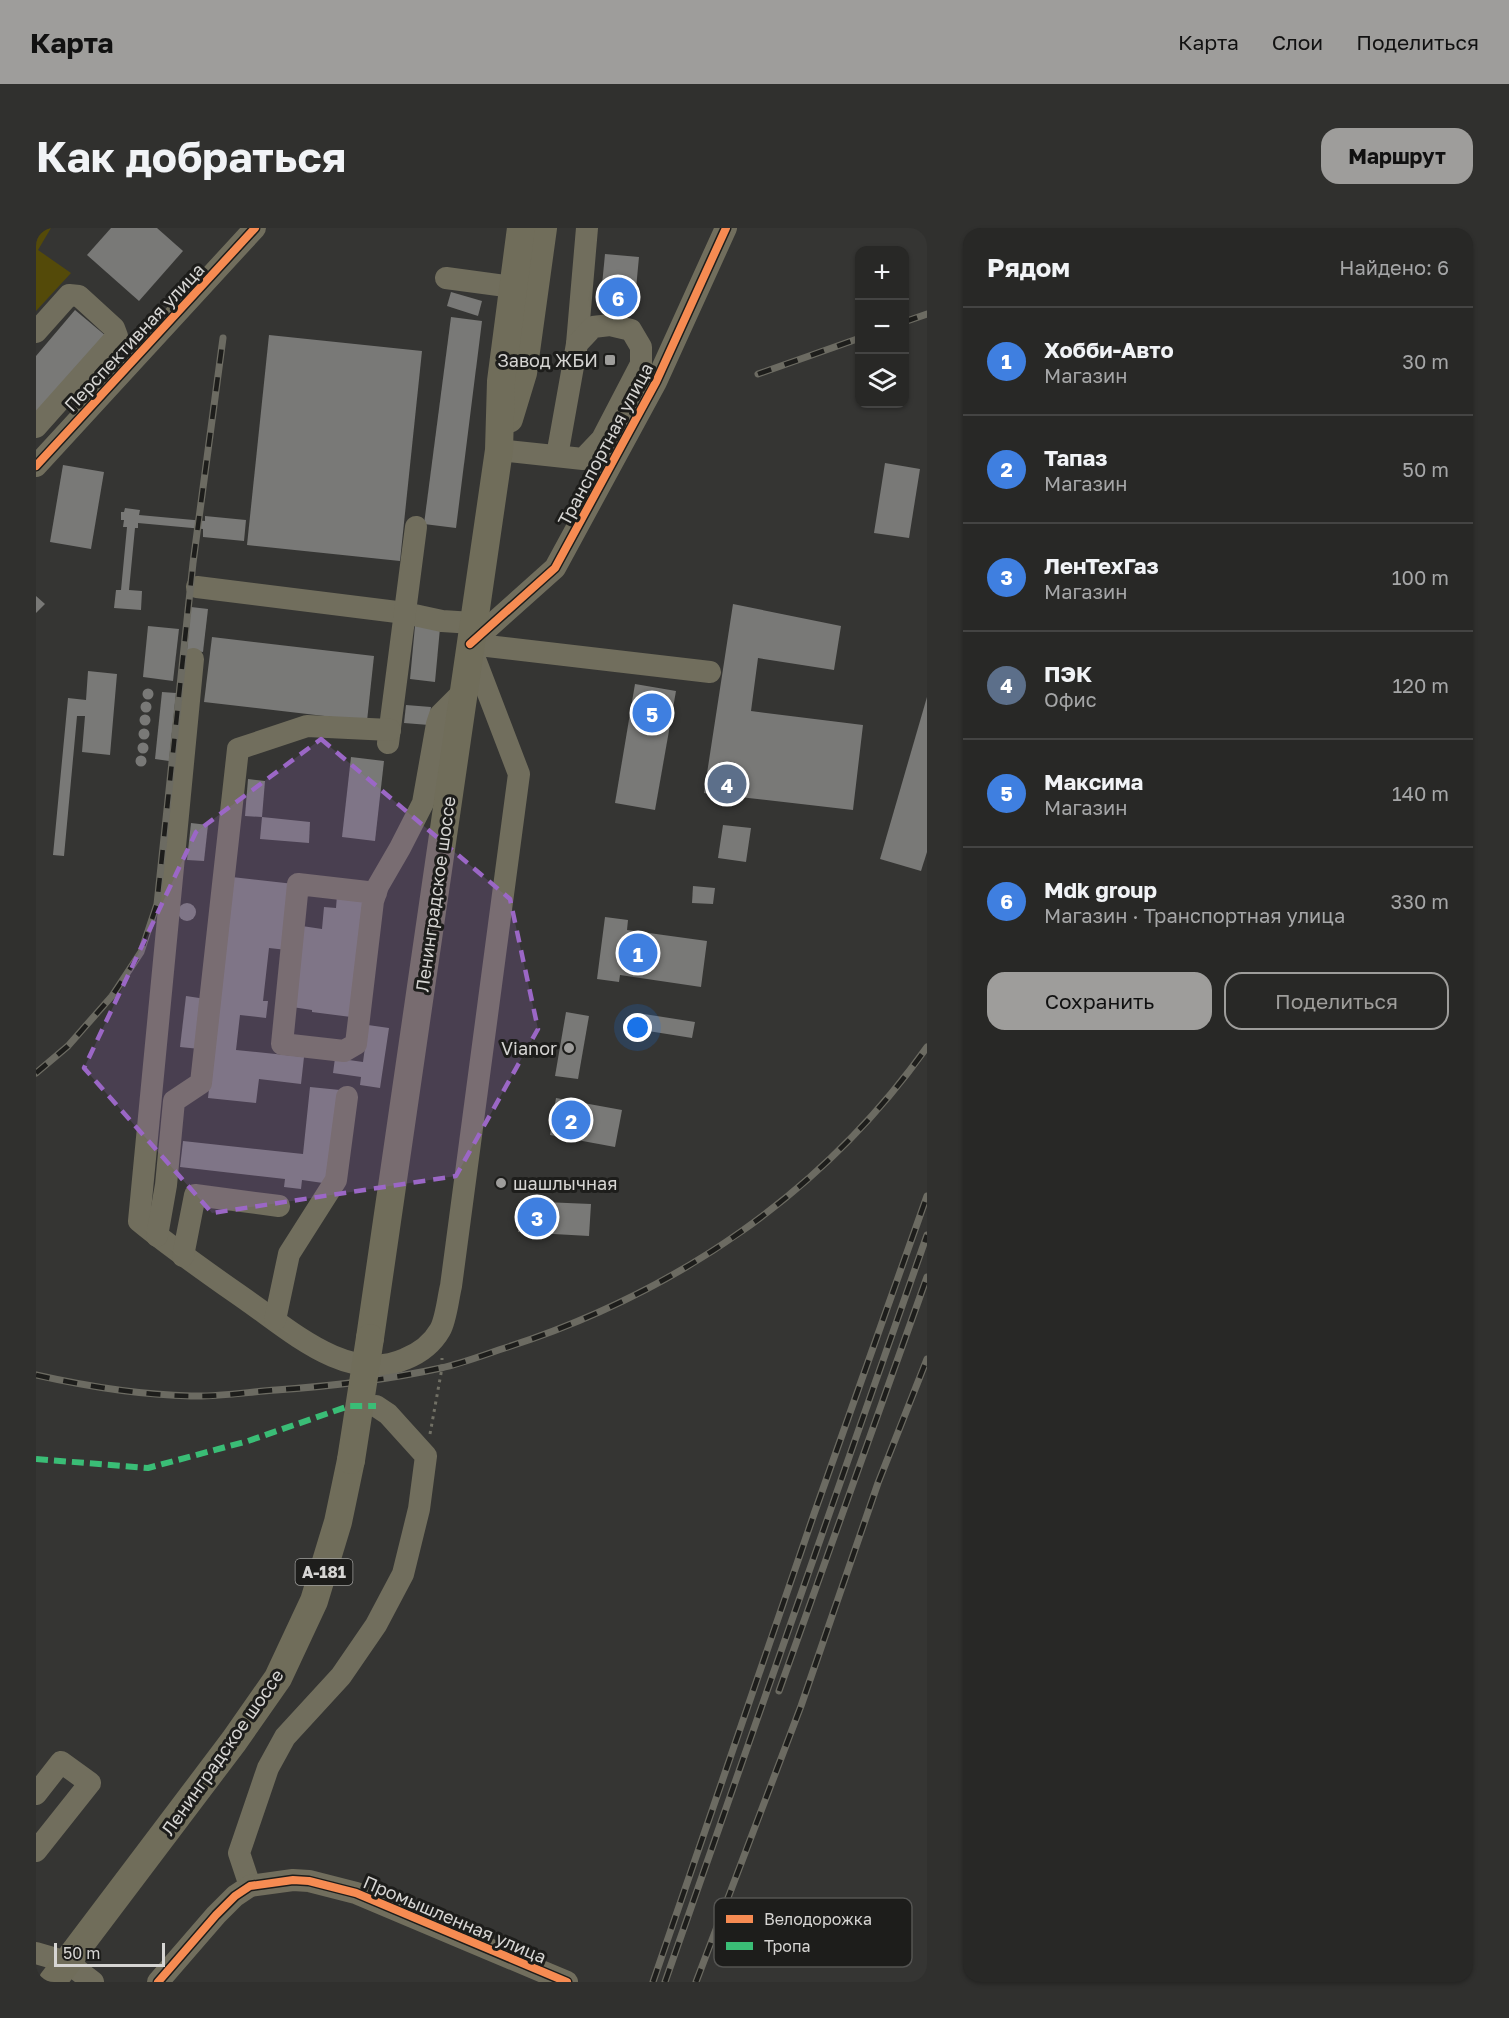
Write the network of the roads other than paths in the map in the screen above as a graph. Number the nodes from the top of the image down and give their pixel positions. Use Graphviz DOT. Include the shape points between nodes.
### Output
graph roads {
  1 [pos="255,228"];
  2 [pos="521,228"];
  3 [pos="543,228"];
  4 [pos="587,228"];
  5 [pos="726,228"];
  6 [pos="446,278"];
  7 [pos="513,286"];
  8 [pos="36,332"];
  9 [pos="577,344"];
  10 [pos="36,426"];
  11 [pos="499,450"];
  12 [pos="557,456"];
  13 [pos="36,465"];
  14 [pos="416,527"];
  15 [pos="197,586"];
  16 [pos="405,613"];
  17 [pos="471,634"];
  18 [pos="194,659"];
  19 [pos="710,672"];
  20 [pos="464,692"];
  21 [pos="376,892"];
  22 [pos="347,1097"];
  23 [pos="279,1206"];
  24 [pos="157,1236"];
  25 [pos="183,1256"];
  26 [pos="275,1320"];
  27 [pos="376,1406"];
  28 [pos="36,1794"];
  29 [pos="36,1851"];
  30 [pos="250,1886"];
  31 [pos="36,1953"];
  32 [pos="59,1972"];
  33 [pos="93,1982"];
  34 [pos="158,1982"];
  35 [pos="567,1982"];
  1 -- 13 [label="street, Перспективная улица"];
  2 -- 7 [label="main road, Ленинградское шоссе"];
  3 -- 11 [label="main road, Ленинградское шоссе" via="524,373"];
  4 -- 9 [label="street"];
  5 -- 17 [label="street, Транспортная улица" via="656,382 555,568"];
  6 -- 7 [label="street"];
  7 -- 11 [label="main road, Ленинградское шоссе" via="501,381"];
  8 -- 10 [label="street" via="69,295 79,296 114,328 117,336"];
  9 -- 12 [label="street"];
  9 -- 12 [label="street" via="592,327 610,325 631,330 642,347 640,364 602,439 583,459"];
  11 -- 12 [label="street"];
  11 -- 17 [label="main road, Ленинградское шоссе"];
  14 -- 16 [label="street"];
  15 -- 16 [label="street"];
  16 -- 17 [label="street" via="442,621"];
  16 -- 24 [label="street" via="389,736 307,726 237,749 201,1083 174,1101"];
  17 -- 19 [label="street"];
  17 -- 20 [label="main road, Ленинградское шоссе"];
  17 -- 26 [label="street" via="519,774 451,1286 441,1329 421,1352 395,1364 371,1364 344,1361 315,1348"];
  18 -- 24 [label="street" via="139,1221"];
  20 -- 21 [label="street" via="436,724 423,803"];
  20 -- 32 [label="main road, Ленинградское шоссе / А-181, bridge" via="351,1460 321,1583 278,1678"];
  21 -- 21 [label="street" via="356,1044 344,1051 282,1044 298,884"];
  22 -- 26 [label="street" via="336,1180 290,1254"];
  23 -- 25 [label="street" via="195,1195"];
  24 -- 25 [label="street"];
  25 -- 26 [label="street"];
  27 -- 30 [label="street" via="426,1456 419,1509 403,1574 376,1625 341,1676 285,1737 268,1768 239,1853"];
  28 -- 29 [label="street" via="61,1762 90,1783"];
  30 -- 34 [label="street" via="235,1896"];
  30 -- 35 [label="street, Промышленная улица" via="301,1880 356,1893"];
  31 -- 32 [label="street"];
  32 -- 33 [label="street"];
}
